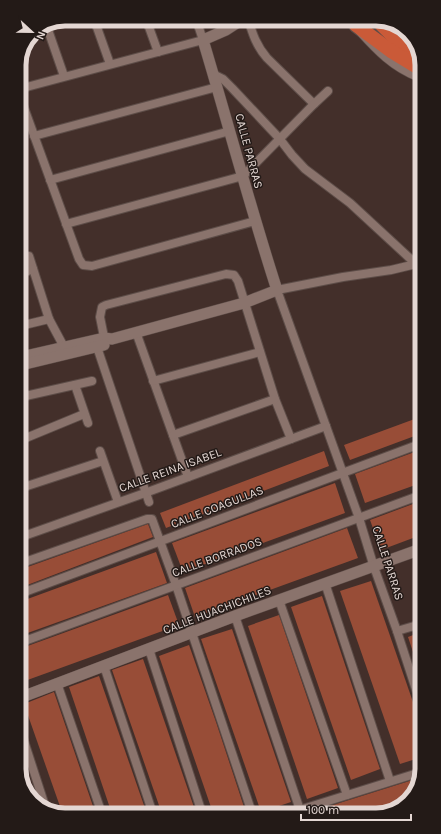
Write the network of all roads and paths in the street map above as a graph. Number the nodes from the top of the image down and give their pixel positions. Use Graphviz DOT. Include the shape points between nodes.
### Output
graph roads {
  1 [pos="96,26"];
  2 [pos="149,26"];
  3 [pos="198,26"];
  4 [pos="232,26"];
  5 [pos="250,26"];
  6 [pos="357,26"];
  7 [pos="358,26"];
  8 [pos="384,27"];
  9 [pos="203,40"];
  10 [pos="52,43"];
  11 [pos="158,52"];
  12 [pos="414,57"];
  13 [pos="110,64"];
  14 [pos="415,66"];
  15 [pos="213,74"];
  16 [pos="415,74"];
  17 [pos="64,76"];
  18 [pos="26,87"];
  19 [pos="218,87"];
  20 [pos="328,91"];
  21 [pos="314,104"];
  22 [pos="26,114"];
  23 [pos="230,131"];
  24 [pos="34,136"];
  25 [pos="280,138"];
  26 [pos="243,176"];
  27 [pos="50,180"];
  28 [pos="255,221"];
  29 [pos="66,224"];
  30 [pos="29,256"];
  31 [pos="415,263"];
  32 [pos="415,264"];
  33 [pos="33,269"];
  34 [pos="26,272"];
  35 [pos="277,290"];
  36 [pos="244,303"];
  37 [pos="49,319"];
  38 [pos="26,325"];
  39 [pos="136,332"];
  40 [pos="103,342"];
  41 [pos="64,347"];
  42 [pos="260,352"];
  43 [pos="26,356"];
  44 [pos="26,365"];
  45 [pos="92,381"];
  46 [pos="153,381"];
  47 [pos="75,385"];
  48 [pos="26,397"];
  49 [pos="275,399"];
  50 [pos="84,414"];
  51 [pos="88,423"];
  52 [pos="326,426"];
  53 [pos="173,435"];
  54 [pos="26,438"];
  55 [pos="291,439"];
  56 [pos="415,446"];
  57 [pos="100,451"];
  58 [pos="103,461"];
  59 [pos="343,472"];
  60 [pos="188,477"];
  61 [pos="26,486"];
  62 [pos="145,493"];
  63 [pos="415,497"];
  64 [pos="118,502"];
  65 [pos="149,502"];
  66 [pos="359,518"];
  67 [pos="26,535"];
  68 [pos="161,541"];
  69 [pos="415,552"];
  70 [pos="26,562"];
  71 [pos="374,567"];
  72 [pos="325,584"];
  73 [pos="176,585"];
  74 [pos="26,592"];
  75 [pos="279,600"];
  76 [pos="235,616"];
  77 [pos="415,626"];
  78 [pos="397,631"];
  79 [pos="192,633"];
  80 [pos="26,641"];
  81 [pos="149,649"];
  82 [pos="104,666"];
  83 [pos="57,683"];
  84 [pos="415,686"];
  85 [pos="26,695"];
  86 [pos="26,747"];
  87 [pos="415,774"];
  88 [pos="390,781"];
  89 [pos="347,795"];
  90 [pos="44,802"];
  91 [pos="100,808"];
  92 [pos="151,808"];
  93 [pos="200,808"];
  94 [pos="250,808"];
  95 [pos="295,808"];
  96 [pos="306,808"];
  1 -- 13 [label="street"];
  2 -- 11 [label="street"];
  3 -- 9 [label="street, CALLE PARRAS"];
  4 -- 9 [label="street"];
  5 -- 21 [label="street" via="256,43 267,58"];
  6 -- 16 [label="street" via="389,60"];
  7 -- 14 [label="highway"];
  8 -- 12 [label="highway"];
  9 -- 11 [label="street"];
  9 -- 15 [label="street, CALLE PARRAS"];
  10 -- 17 [label="street"];
  11 -- 13 [label="street"];
  13 -- 17 [label="street"];
  15 -- 19 [label="street, CALLE PARRAS"];
  15 -- 25 [label="street" via="223,79"];
  17 -- 18 [label="street"];
  19 -- 23 [label="street, CALLE PARRAS"];
  19 -- 24 [label="street"];
  20 -- 21 [label="street"];
  21 -- 25 [label="street"];
  22 -- 24 [label="street"];
  23 -- 26 [label="street, CALLE PARRAS"];
  23 -- 27 [label="street"];
  24 -- 27 [label="street"];
  25 -- 26 [label="street"];
  25 -- 31 [label="street" via="305,169 350,203"];
  26 -- 28 [label="street, CALLE PARRAS"];
  26 -- 29 [label="street"];
  27 -- 29 [label="street"];
  28 -- 29 [label="street" via="92,266 80,262"];
  28 -- 35 [label="street, CALLE PARRAS"];
  30 -- 33 [label="street"];
  32 -- 35 [label="street"];
  33 -- 34 [label="street"];
  33 -- 37 [label="street"];
  35 -- 36 [label="street"];
  35 -- 52 [label="street, CALLE PARRAS"];
  36 -- 39 [label="street"];
  36 -- 40 [label="street" via="236,277 226,274 106,305 100,313"];
  36 -- 42 [label="street"];
  37 -- 38 [label="street"];
  37 -- 41 [label="street"];
  39 -- 40 [label="street"];
  39 -- 46 [label="street"];
  40 -- 41 [label="street"];
  40 -- 44 [label="street"];
  40 -- 62 [label="street"];
  41 -- 43 [label="street"];
  42 -- 46 [label="street"];
  42 -- 49 [label="street"];
  45 -- 47 [label="street"];
  46 -- 53 [label="street"];
  47 -- 48 [label="street"];
  47 -- 50 [label="street"];
  49 -- 53 [label="street"];
  49 -- 55 [label="street"];
  50 -- 51 [label="street"];
  50 -- 54 [label="street"];
  52 -- 55 [label="street, CALLE REINA ISABEL"];
  52 -- 59 [label="street, CALLE PARRAS"];
  53 -- 60 [label="street"];
  55 -- 60 [label="street, CALLE REINA ISABEL"];
  56 -- 59 [label="street, CALLE COAGULLAS"];
  57 -- 58 [label="street"];
  58 -- 61 [label="street"];
  58 -- 64 [label="street"];
  59 -- 66 [label="street, CALLE PARRAS"];
  59 -- 68 [label="street, CALLE COAGULLAS"];
  60 -- 62 [label="street, CALLE REINA ISABEL"];
  62 -- 64 [label="street, CALLE REINA ISABEL"];
  62 -- 65 [label="street"];
  63 -- 66 [label="street, CALLE BORRADOS"];
  64 -- 67 [label="street, CALLE REINA ISABEL"];
  66 -- 71 [label="street, CALLE PARRAS"];
  66 -- 73 [label="street, CALLE BORRADOS"];
  68 -- 70 [label="street" via="154,522 146,519"];
  68 -- 73 [label="street"];
  68 -- 74 [label="street, CALLE COAGULLAS"];
  69 -- 71 [label="street, CALLE HUACHICHILES"];
  71 -- 72 [label="street, CALLE HUACHICHILES"];
  71 -- 78 [label="street, CALLE PARRAS"];
  72 -- 75 [label="street, CALLE HUACHICHILES"];
  72 -- 88 [label="street"];
  73 -- 79 [label="street"];
  73 -- 80 [label="street, CALLE BORRADOS"];
  75 -- 76 [label="street, CALLE HUACHICHILES"];
  75 -- 89 [label="street"];
  76 -- 79 [label="street, CALLE HUACHICHILES"];
  76 -- 95 [label="street"];
  77 -- 78 [label="street"];
  78 -- 84 [label="street, CALLE PARRAS"];
  79 -- 81 [label="street, CALLE HUACHICHILES"];
  79 -- 94 [label="street"];
  81 -- 82 [label="street, CALLE HUACHICHILES"];
  81 -- 93 [label="street"];
  82 -- 83 [label="street, CALLE HUACHICHILES"];
  82 -- 92 [label="street"];
  83 -- 85 [label="street, CALLE HUACHICHILES"];
  83 -- 91 [label="street"];
  86 -- 90 [label="street"];
  87 -- 88 [label="street"];
  88 -- 89 [label="street"];
  89 -- 96 [label="street"];
}
